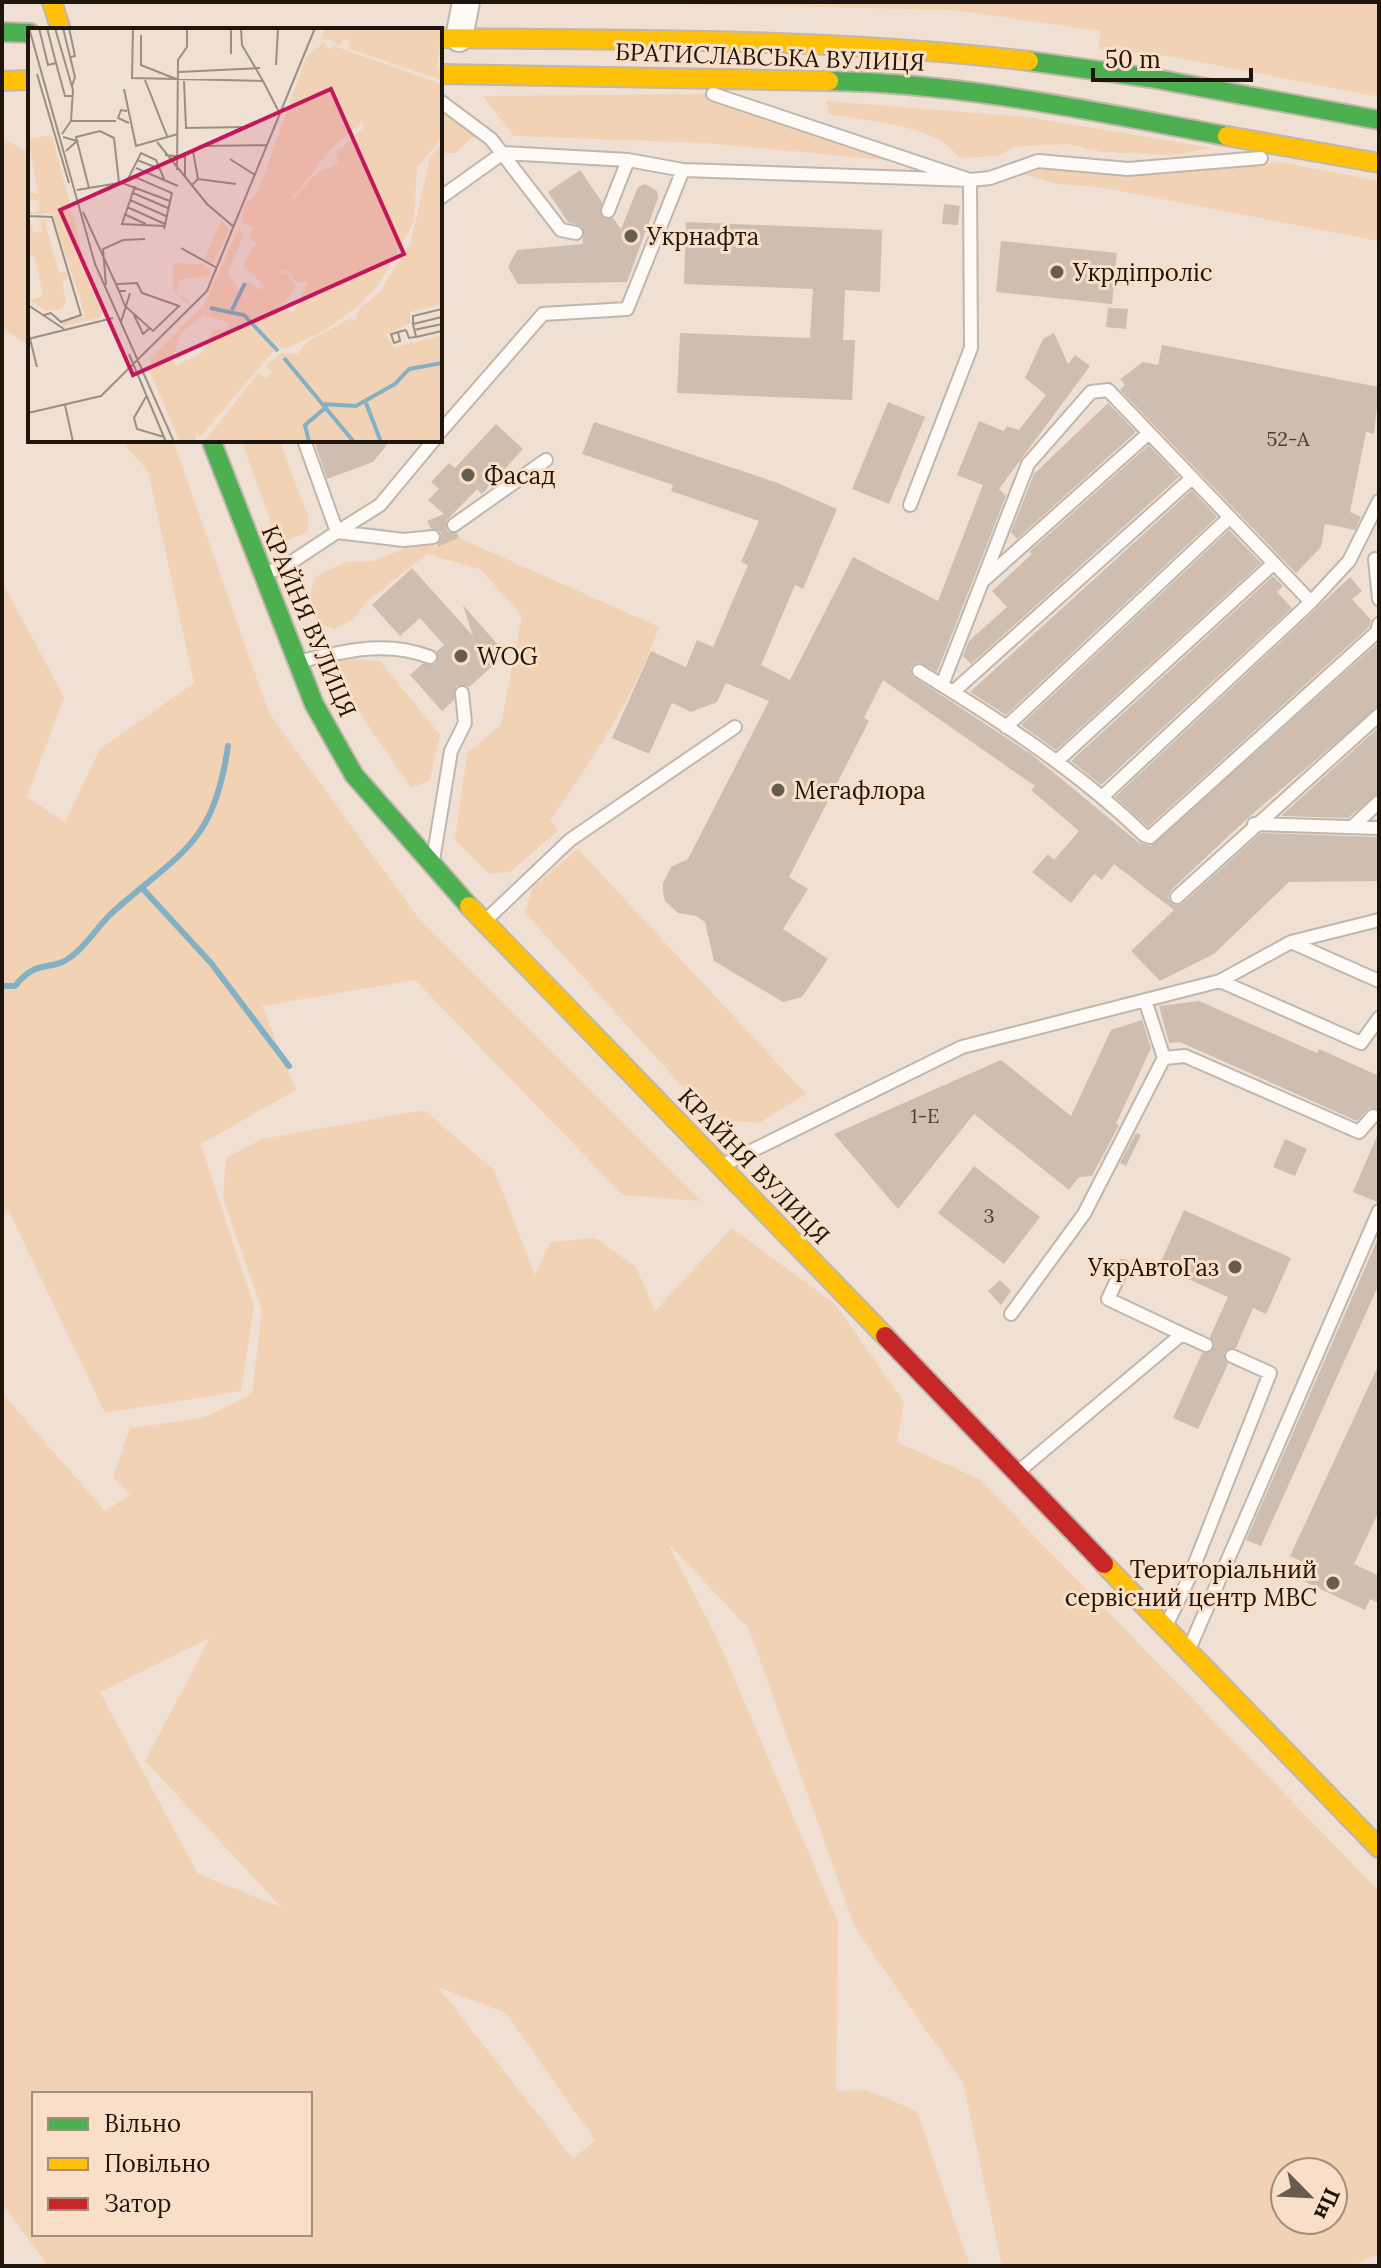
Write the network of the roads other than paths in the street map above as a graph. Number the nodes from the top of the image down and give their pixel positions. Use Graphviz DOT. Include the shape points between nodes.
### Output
graph roads {
  1 [pos="52,2"];
  2 [pos="466,2"];
  3 [pos="60,28"];
  4 [pos="2,32"];
  5 [pos="28,33"];
  6 [pos="450,38"];
  7 [pos="442,74"];
  8 [pos="657,75"];
  9 [pos="28,80"];
  10 [pos="2,81"];
  11 [pos="442,102"];
  12 [pos="1379,120"];
  13 [pos="503,153"];
  14 [pos="1324,153"];
  15 [pos="628,160"];
  16 [pos="1379,163"];
  17 [pos="683,170"];
  18 [pos="970,180"];
  19 [pos="442,196"];
  20 [pos="608,211"];
  21 [pos="576,233"];
  22 [pos="442,430"];
  23 [pos="1149,433"];
  24 [pos="212,442"];
  25 [pos="305,442"];
  26 [pos="432,442"];
  27 [pos="546,460"];
  28 [pos="1192,478"];
  29 [pos="1379,501"];
  30 [pos="910,505"];
  31 [pos="1230,517"];
  32 [pos="454,525"];
  33 [pos="337,532"];
  34 [pos="433,537"];
  35 [pos="1377,560"];
  36 [pos="1349,561"];
  37 [pos="1274,563"];
  38 [pos="261,574"];
  39 [pos="982,582"];
  40 [pos="1379,599"];
  41 [pos="1311,602"];
  42 [pos="1379,624"];
  43 [pos="430,657"];
  44 [pos="295,662"];
  45 [pos="919,671"];
  46 [pos="948,689"];
  47 [pos="462,693"];
  48 [pos="1379,715"];
  49 [pos="735,727"];
  50 [pos="1006,727"];
  51 [pos="1057,761"];
  52 [pos="1103,796"];
  53 [pos="1379,802"];
  54 [pos="1254,824"];
  55 [pos="1352,827"];
  56 [pos="1379,828"];
  57 [pos="431,867"];
  58 [pos="1177,897"];
  59 [pos="1379,920"];
  60 [pos="485,922"];
  61 [pos="1291,942"];
  62 [pos="1220,981"];
  63 [pos="1379,981"];
  64 [pos="1145,1000"];
  65 [pos="1379,1018"];
  66 [pos="1164,1058"];
  67 [pos="1373,1116"];
  68 [pos="721,1166"];
  69 [pos="1379,1211"];
  70 [pos="1123,1267"];
  71 [pos="1011,1314"];
  72 [pos="1182,1334"];
  73 [pos="1206,1345"];
  74 [pos="1232,1356"];
  75 [pos="1017,1473"];
  76 [pos="1166,1627"];
  77 [pos="1188,1650"];
  78 [pos="1374,1833"];
  1 -- 3 [label="main road"];
  2 -- 6 [label="street"];
  4 -- 5 [label="main road"];
  6 -- 12 [label="main road, БРАТИСЛАВСЬКА ВУЛИЦЯ" via="617,38 930,52 1074,66"];
  7 -- 8 [label="main road, БРАТИСЛАВСЬКА ВУЛИЦЯ"];
  8 -- 14 [label="main road, БРАТИСЛАВСЬКА ВУЛИЦЯ" via="893,82"];
  8 -- 18 [label="lane"];
  9 -- 10 [label="main road"];
  11 -- 13 [label="lane"];
  13 -- 15 [label="lane"];
  13 -- 19 [label="lane"];
  13 -- 21 [label="lane" via="561,230"];
  14 -- 16 [label="main road, БРАТИСЛАВСЬКА ВУЛИЦЯ"];
  14 -- 18 [label="lane" via="1128,169 1038,161"];
  15 -- 17 [label="lane"];
  15 -- 20 [label="lane"];
  17 -- 18 [label="lane"];
  17 -- 22 [label="lane" via="627,309 543,314"];
  18 -- 30 [label="lane" via="971,348"];
  23 -- 28 [label="lane"];
  23 -- 39 [label="lane"];
  23 -- 39 [label="lane" via="1108,390 1091,392 1028,464"];
  24 -- 38 [label="main road, КРАЙНЯ ВУЛИЦЯ"];
  25 -- 33 [label="lane"];
  26 -- 33 [label="lane" via="380,505"];
  27 -- 32 [label="lane"];
  28 -- 31 [label="lane"];
  28 -- 46 [label="lane"];
  29 -- 36 [label="lane"];
  31 -- 37 [label="lane"];
  31 -- 50 [label="lane"];
  33 -- 34 [label="lane" via="404,540"];
  33 -- 38 [label="lane" via="284,567"];
  35 -- 36 [label="lane"];
  35 -- 40 [label="lane"];
  36 -- 41 [label="lane"];
  37 -- 41 [label="lane"];
  37 -- 51 [label="lane"];
  38 -- 44 [label="main road, КРАЙНЯ ВУЛИЦЯ"];
  39 -- 46 [label="lane"];
  41 -- 52 [label="lane"];
  42 -- 52 [label="lane" via="1377,632 1150,837"];
  43 -- 44 [label="lane" via="405,648 368,646"];
  44 -- 57 [label="main road, КРАЙНЯ ВУЛИЦЯ" via="354,775"];
  45 -- 46 [label="lane"];
  46 -- 50 [label="lane"];
  47 -- 57 [label="lane" via="465,723 451,751"];
  48 -- 54 [label="lane"];
  49 -- 60 [label="lane" via="570,840"];
  50 -- 51 [label="lane"];
  51 -- 52 [label="lane"];
  53 -- 55 [label="lane"];
  54 -- 55 [label="lane"];
  54 -- 58 [label="lane"];
  55 -- 56 [label="lane"];
  57 -- 60 [label="main road, КРАЙНЯ ВУЛИЦЯ"];
  59 -- 61 [label="lane"];
  60 -- 68 [label="main road, КРАЙНЯ ВУЛИЦЯ"];
  61 -- 62 [label="lane"];
  61 -- 63 [label="lane"];
  62 -- 64 [label="lane"];
  62 -- 65 [label="lane" via="1361,1043"];
  64 -- 66 [label="lane"];
  64 -- 68 [label="lane" via="962,1047"];
  66 -- 67 [label="lane" via="1185,1056 1359,1132"];
  66 -- 71 [label="lane" via="1084,1214"];
  68 -- 75 [label="main road, КРАЙНЯ ВУЛИЦЯ"];
  69 -- 77 [label="lane"];
  70 -- 72 [label="lane" via="1108,1299"];
  72 -- 73 [label="lane"];
  72 -- 75 [label="lane"];
  74 -- 76 [label="lane" via="1270,1373"];
  75 -- 76 [label="main road, КРАЙНЯ ВУЛИЦЯ"];
  76 -- 77 [label="main road, КРАЙНЯ ВУЛИЦЯ"];
  77 -- 78 [label="main road, КРАЙНЯ ВУЛИЦЯ"];
}
